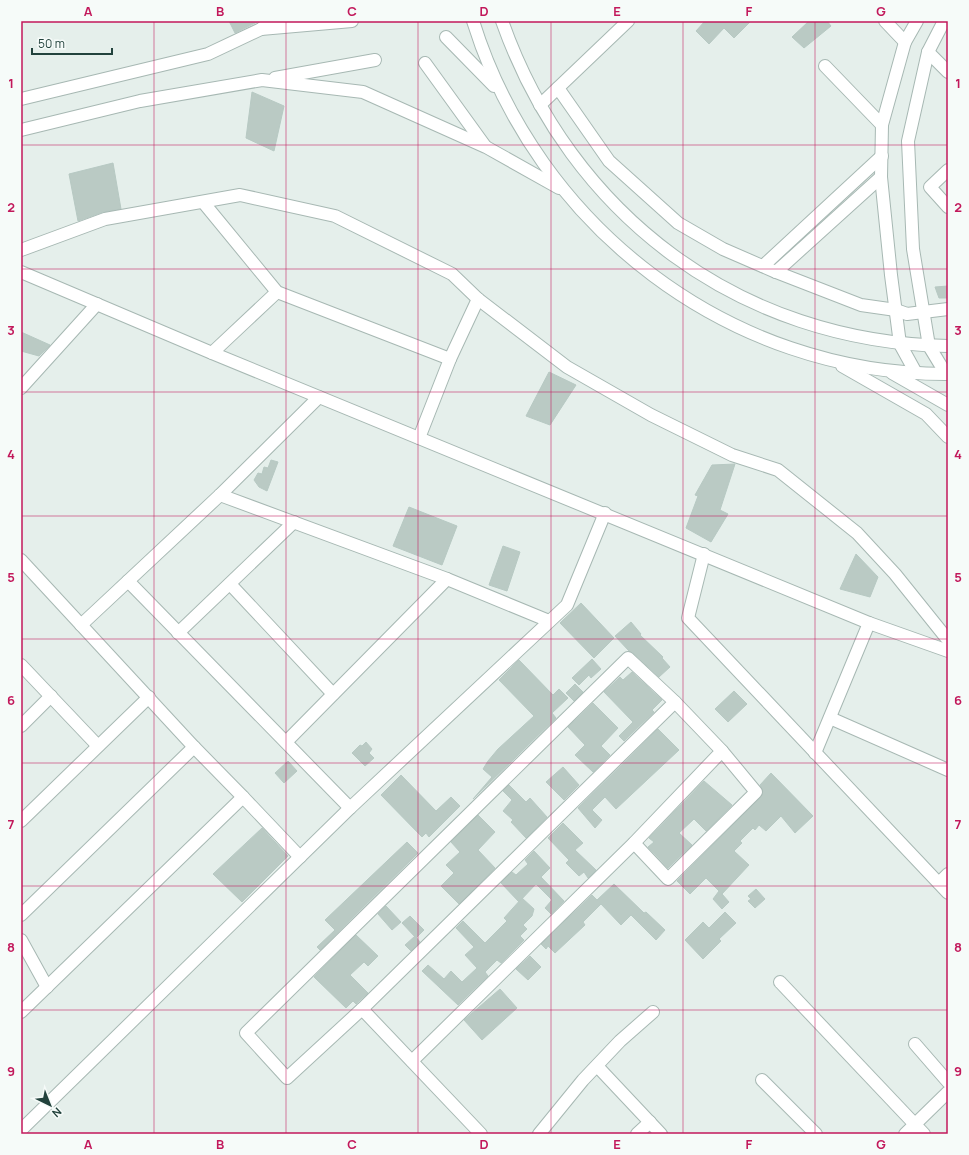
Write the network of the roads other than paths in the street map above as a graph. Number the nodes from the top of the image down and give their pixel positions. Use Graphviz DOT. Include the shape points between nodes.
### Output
graph roads {
  1 [pos="271,21"];
  2 [pos="352,21"];
  3 [pos="473,21"];
  4 [pos="502,21"];
  5 [pos="628,21"];
  6 [pos="885,21"];
  7 [pos="917,21"];
  8 [pos="944,21"];
  9 [pos="261,29"];
  10 [pos="446,37"];
  11 [pos="905,42"];
  12 [pos="928,52"];
  13 [pos="375,60"];
  14 [pos="425,64"];
  15 [pos="824,66"];
  16 [pos="948,72"];
  17 [pos="262,80"];
  18 [pos="558,88"];
  19 [pos="500,92"];
  20 [pos="21,99"];
  21 [pos="540,105"];
  22 [pos="882,125"];
  23 [pos="21,130"];
  24 [pos="486,147"];
  25 [pos="882,156"];
  26 [pos="948,170"];
  27 [pos="881,177"];
  28 [pos="563,190"];
  29 [pos="203,202"];
  30 [pos="948,207"];
  31 [pos="21,250"];
  32 [pos="763,266"];
  33 [pos="21,272"];
  34 [pos="776,272"];
  35 [pos="277,292"];
  36 [pos="478,299"];
  37 [pos="97,304"];
  38 [pos="948,309"];
  39 [pos="896,310"];
  40 [pos="924,312"];
  41 [pos="900,344"];
  42 [pos="929,346"];
  43 [pos="948,346"];
  44 [pos="212,353"];
  45 [pos="450,359"];
  46 [pos="830,359"];
  47 [pos="887,370"];
  48 [pos="916,373"];
  49 [pos="947,374"];
  50 [pos="21,388"];
  51 [pos="320,397"];
  52 [pos="948,405"];
  53 [pos="926,414"];
  54 [pos="948,424"];
  55 [pos="948,437"];
  56 [pos="419,438"];
  57 [pos="220,495"];
  58 [pos="605,513"];
  59 [pos="294,522"];
  60 [pos="704,554"];
  61 [pos="21,560"];
  62 [pos="447,579"];
  63 [pos="128,581"];
  64 [pos="230,584"];
  65 [pos="549,621"];
  66 [pos="869,622"];
  67 [pos="81,625"];
  68 [pos="178,633"];
  69 [pos="948,640"];
  70 [pos="948,651"];
  71 [pos="21,665"];
  72 [pos="333,694"];
  73 [pos="51,696"];
  74 [pos="149,697"];
  75 [pos="675,702"];
  76 [pos="830,718"];
  77 [pos="21,726"];
  78 [pos="286,742"];
  79 [pos="98,746"];
  80 [pos="194,747"];
  81 [pos="722,751"];
  82 [pos="816,753"];
  83 [pos="948,770"];
  84 [pos="243,797"];
  85 [pos="350,808"];
  86 [pos="21,821"];
  87 [pos="634,843"];
  88 [pos="300,857"];
  89 [pos="944,878"];
  90 [pos="948,892"];
  91 [pos="21,915"];
  92 [pos="21,940"];
  93 [pos="780,982"];
  94 [pos="47,987"];
  95 [pos="362,1009"];
  96 [pos="21,1012"];
  97 [pos="652,1012"];
  98 [pos="916,1044"];
  99 [pos="412,1061"];
  100 [pos="597,1066"];
  101 [pos="762,1080"];
  102 [pos="948,1082"];
  103 [pos="948,1092"];
  104 [pos="650,1122"];
  105 [pos="915,1125"];
  106 [pos="21,1130"];
  107 [pos="481,1134"];
  108 [pos="540,1134"];
  109 [pos="637,1134"];
  110 [pos="661,1134"];
  111 [pos="816,1134"];
  112 [pos="905,1134"];
  113 [pos="924,1134"];
  1 -- 9 [label="street"];
  2 -- 9 [label="street"];
  3 -- 19 [label="street"];
  4 -- 21 [label="street" via="521,70"];
  5 -- 18 [label="street"];
  6 -- 11 [label="street"];
  7 -- 11 [label="street"];
  8 -- 12 [label="street"];
  9 -- 20 [label="street" via="208,54"];
  10 -- 19 [label="street"];
  11 -- 22 [label="street"];
  12 -- 16 [label="street"];
  12 -- 40 [label="street" via="908,142 913,250"];
  13 -- 17 [label="street"];
  14 -- 24 [label="street"];
  15 -- 22 [label="street"];
  17 -- 23 [label="street" via="140,101"];
  17 -- 24 [label="street" via="363,92"];
  18 -- 21 [label="street"];
  18 -- 32 [label="street" via="609,161 678,223 723,249"];
  19 -- 28 [label="street" via="529,143"];
  21 -- 41 [label="street" via="564,144 599,189 640,229 685,264 735,294 788,317 843,334"];
  22 -- 25 [label="street"];
  24 -- 28 [label="street"];
  25 -- 27 [label="street"];
  25 -- 32 [label="street"];
  26 -- 30 [label="street" via="930,187"];
  27 -- 34 [label="street"];
  27 -- 39 [label="street"];
  28 -- 46 [label="street" via="582,213 624,253 695,304 734,325 774,342"];
  29 -- 31 [label="street" via="105,219"];
  29 -- 35 [label="street"];
  29 -- 36 [label="street" via="240,195 335,216 452,274"];
  32 -- 34 [label="street"];
  33 -- 37 [label="street"];
  34 -- 39 [label="street" via="861,305"];
  35 -- 44 [label="street"];
  35 -- 45 [label="street"];
  36 -- 45 [label="street"];
  36 -- 69 [label="street" via="567,368 651,415 732,455 778,470 857,533 895,574"];
  37 -- 44 [label="street"];
  37 -- 50 [label="street"];
  38 -- 40 [label="street"];
  39 -- 40 [label="street" via="907,314"];
  39 -- 41 [label="street"];
  40 -- 42 [label="street"];
  41 -- 42 [label="street"];
  41 -- 48 [label="street"];
  42 -- 43 [label="street"];
  42 -- 49 [label="street"];
  44 -- 51 [label="street"];
  45 -- 56 [label="street"];
  46 -- 47 [label="street"];
  46 -- 53 [label="street"];
  47 -- 48 [label="street"];
  47 -- 52 [label="street"];
  48 -- 49 [label="street"];
  51 -- 56 [label="street"];
  51 -- 57 [label="street"];
  53 -- 54 [label="street"];
  53 -- 55 [label="street"];
  56 -- 58 [label="street"];
  57 -- 59 [label="street"];
  57 -- 63 [label="street"];
  58 -- 60 [label="street"];
  58 -- 65 [label="street" via="568,605"];
  59 -- 62 [label="street"];
  59 -- 64 [label="street"];
  60 -- 66 [label="street"];
  60 -- 82 [label="street" via="688,618"];
  61 -- 67 [label="street"];
  62 -- 65 [label="street"];
  62 -- 72 [label="street"];
  63 -- 67 [label="street"];
  63 -- 68 [label="street"];
  64 -- 68 [label="street"];
  64 -- 72 [label="street"];
  65 -- 85 [label="street"];
  66 -- 70 [label="street"];
  66 -- 76 [label="street"];
  67 -- 74 [label="street"];
  68 -- 78 [label="street"];
  71 -- 73 [label="street"];
  72 -- 78 [label="street"];
  73 -- 77 [label="street"];
  73 -- 79 [label="street"];
  74 -- 79 [label="street"];
  74 -- 80 [label="street"];
  75 -- 81 [label="street"];
  75 -- 95 [label="street"];
  75 -- 95 [label="street" via="628,658 246,1033 287,1078"];
  76 -- 82 [label="street"];
  76 -- 83 [label="street"];
  78 -- 85 [label="street"];
  79 -- 86 [label="street"];
  80 -- 84 [label="street"];
  80 -- 91 [label="street"];
  81 -- 87 [label="street"];
  81 -- 87 [label="street" via="756,792 668,879"];
  82 -- 89 [label="street"];
  84 -- 88 [label="street"];
  84 -- 94 [label="street"];
  85 -- 88 [label="street"];
  87 -- 99 [label="street"];
  88 -- 106 [label="street"];
  89 -- 90 [label="street"];
  92 -- 94 [label="street"];
  93 -- 105 [label="street"];
  94 -- 96 [label="street"];
  95 -- 99 [label="street"];
  97 -- 100 [label="street"];
  98 -- 102 [label="street"];
  99 -- 107 [label="street"];
  100 -- 104 [label="street"];
  100 -- 108 [label="street"];
  101 -- 111 [label="street"];
  103 -- 105 [label="street"];
  104 -- 109 [label="street"];
  104 -- 110 [label="street"];
  105 -- 112 [label="street"];
  105 -- 113 [label="street"];
}
